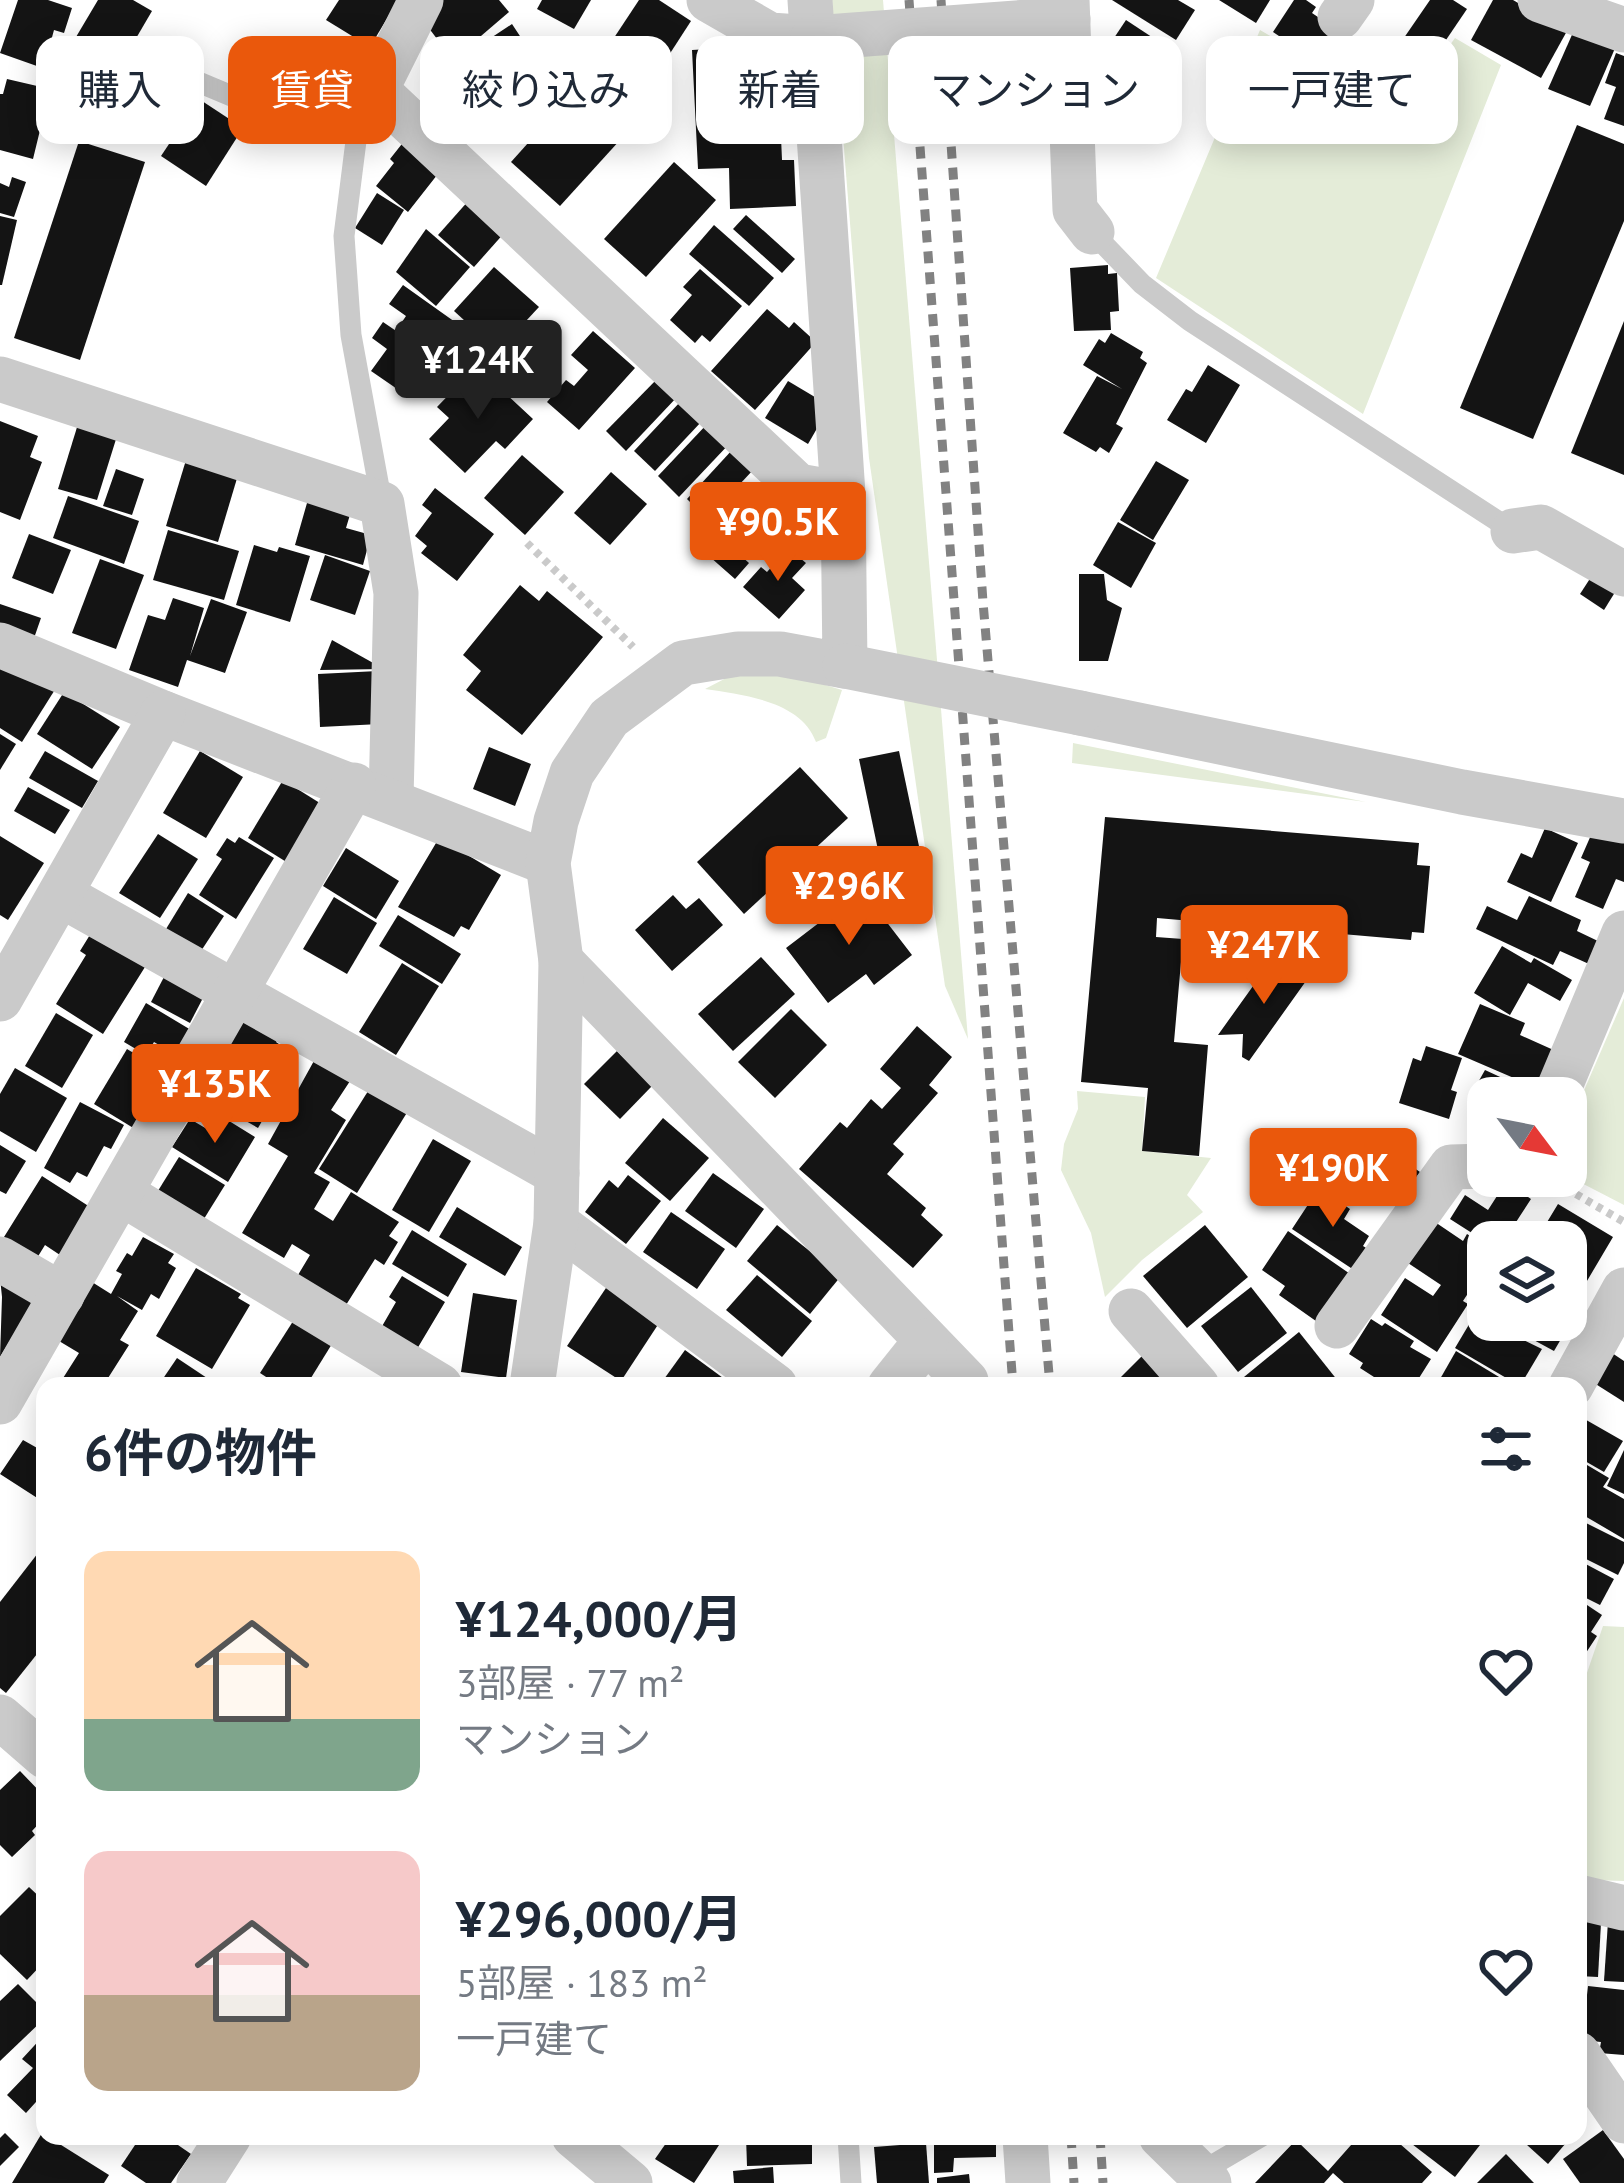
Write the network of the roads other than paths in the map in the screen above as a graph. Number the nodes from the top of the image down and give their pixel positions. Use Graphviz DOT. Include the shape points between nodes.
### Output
graph roads {
  1 [pos="421,0"];
  2 [pos="709,0"];
  3 [pos="1540,0"];
  4 [pos="1067,10"];
  5 [pos="812,19"];
  6 [pos="1624,30"];
  7 [pos="396,51"];
  8 [pos="396,110"];
  9 [pos="356,144"];
  10 [pos="1092,232"];
  11 [pos="0,380"];
  12 [pos="843,494"];
  13 [pos="382,504"];
  14 [pos="1513,531"];
  15 [pos="1624,574"];
  16 [pos="0,646"];
  17 [pos="844,666"];
  18 [pos="163,713"];
  19 [pos="372,792"];
  20 [pos="1624,821"];
  21 [pos="548,862"];
  22 [pos="61,895"];
  23 [pos="1624,933"];
  24 [pos="561,961"];
  25 [pos="236,992"];
  26 [pos="0,999"];
  27 [pos="1564,1077"];
  28 [pos="1467,1167"];
  29 [pos="557,1173"];
  30 [pos="121,1193"];
  31 [pos="556,1223"];
  32 [pos="0,1259"];
  33 [pos="1624,1290"];
  34 [pos="62,1294"];
  35 [pos="1131,1311"];
  36 [pos="1337,1326"];
  37 [pos="926,1341"];
  38 [pos="425,1377"];
  39 [pos="533,1377"];
  40 [pos="764,1377"];
  41 [pos="897,1377"];
  42 [pos="962,1377"];
  43 [pos="1189,1377"];
  44 [pos="1576,1377"];
  45 [pos="0,1402"];
  46 [pos="0,1717"];
  47 [pos="36,1748"];
  48 [pos="1587,1900"];
  49 [pos="1624,1908"];
  50 [pos="1591,2062"];
  51 [pos="1624,2121"];
  52 [pos="223,2145"];
  53 [pos="585,2145"];
  54 [pos="849,2145"];
  55 [pos="1026,2145"];
  56 [pos="1165,2145"];
  57 [pos="1247,2145"];
  58 [pos="1188,2180"];
  59 [pos="199,2183"];
  60 [pos="630,2183"];
  61 [pos="851,2183"];
  62 [pos="1028,2183"];
  1 -- 7 [label="street"];
  2 -- 5 [label="street" via="770,35"];
  3 -- 6 [label="street"];
  4 -- 5 [label="street, bridge"];
  4 -- 10 [label="street" via="1075,210"];
  5 -- 12 [label="street"];
  8 -- 12 [label="street" via="798,486"];
  9 -- 13 [label="lane" via="344,236 351,335"];
  10 -- 14 [label="lane" via="1190,320"];
  11 -- 13 [label="street"];
  12 -- 17 [label="street"];
  13 -- 19 [label="street" via="396,593"];
  14 -- 15 [label="street" via="1541,527"];
  16 -- 18 [label="street"];
  17 -- 20 [label="street, bridge"];
  17 -- 21 [label="street" via="780,654 683,663 609,718 572,773"];
  18 -- 19 [label="street"];
  18 -- 22 [label="street"];
  19 -- 21 [label="street"];
  19 -- 25 [label="street"];
  21 -- 24 [label="street"];
  22 -- 25 [label="street"];
  22 -- 26 [label="street"];
  23 -- 27 [label="street"];
  24 -- 29 [label="street"];
  24 -- 37 [label="street"];
  25 -- 29 [label="street"];
  25 -- 30 [label="street"];
  28 -- 36 [label="street" via="1451,1167"];
  29 -- 31 [label="street"];
  30 -- 34 [label="street"];
  30 -- 38 [label="street"];
  31 -- 39 [label="street"];
  31 -- 40 [label="street"];
  32 -- 34 [label="street"];
  33 -- 44 [label="street"];
  34 -- 45 [label="street"];
  35 -- 43 [label="street"];
  37 -- 41 [label="street"];
  37 -- 42 [label="street"];
  46 -- 47 [label="street"];
  48 -- 49 [label="street"];
  50 -- 51 [label="street"];
  52 -- 59 [label="street"];
  53 -- 60 [label="street"];
  54 -- 61 [label="lane"];
  55 -- 62 [label="street"];
  56 -- 58 [label="street"];
  57 -- 58 [label="lane"];
}
